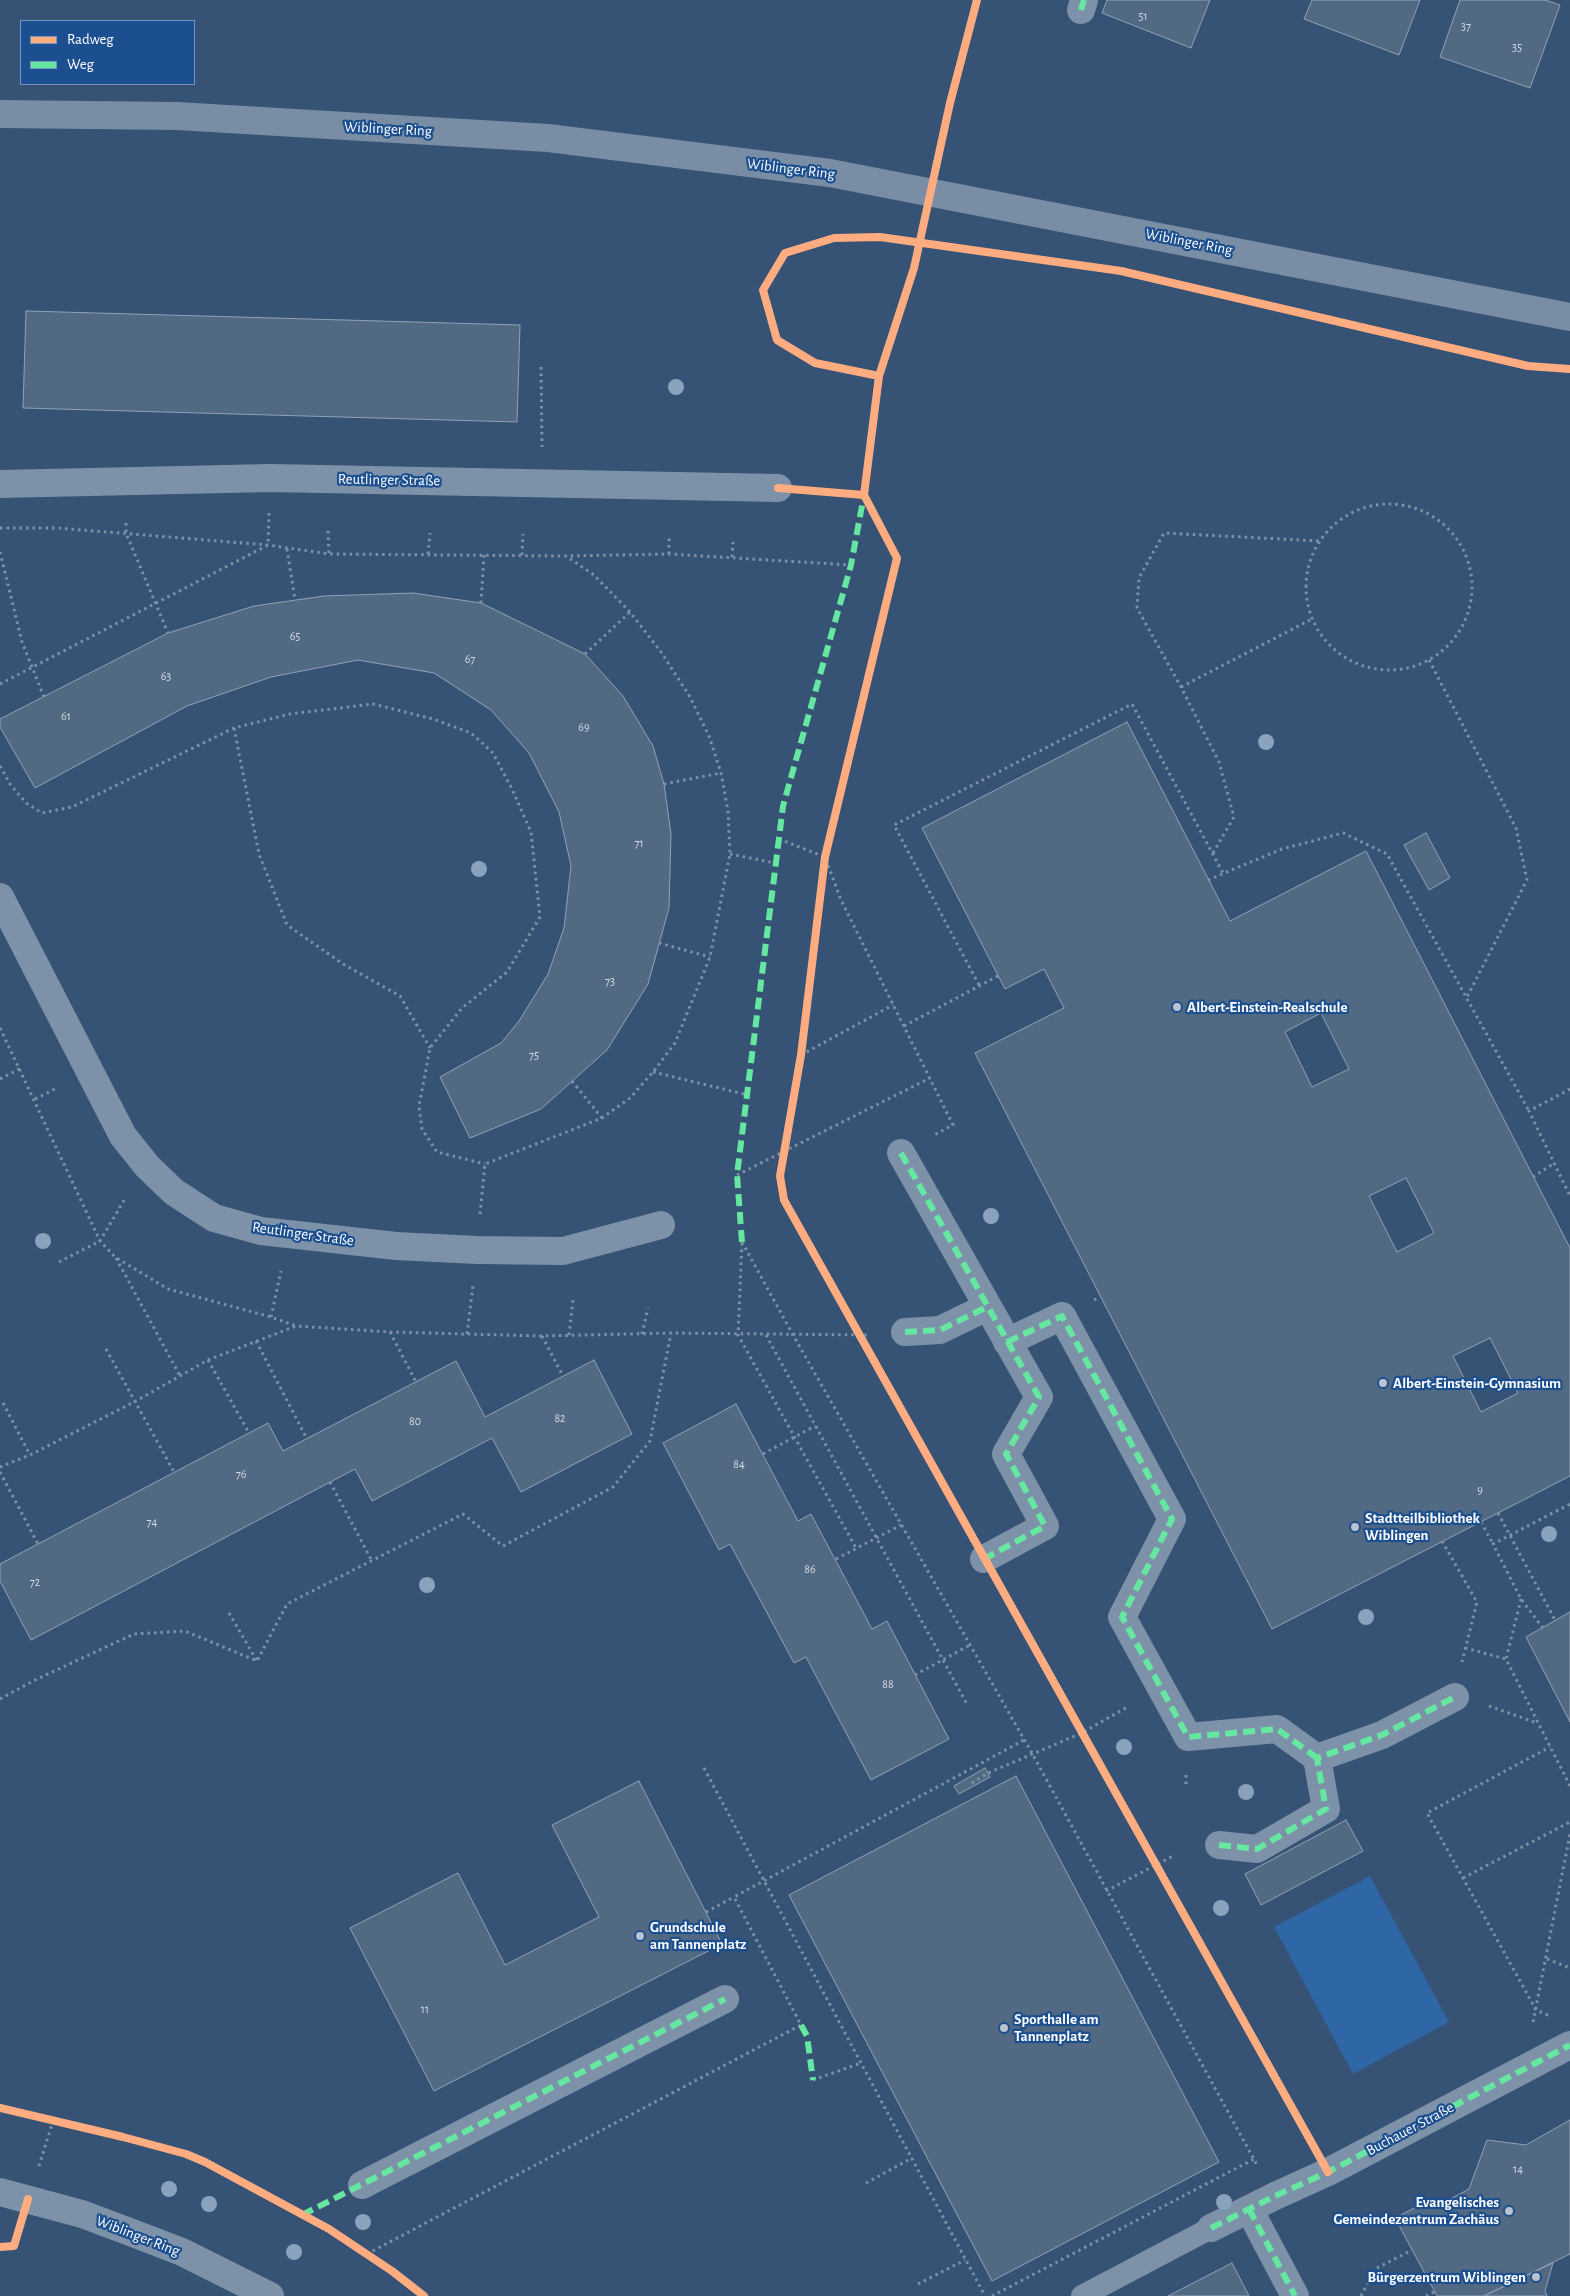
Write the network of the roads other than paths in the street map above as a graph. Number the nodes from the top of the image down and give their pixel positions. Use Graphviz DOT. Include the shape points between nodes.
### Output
graph roads {
  1 [pos="0,114"];
  2 [pos="1570,317"];
  3 [pos="0,484"];
  4 [pos="778,488"];
  5 [pos="0,897"];
  6 [pos="901,1153"];
  7 [pos="661,1225"];
  8 [pos="987,1307"];
  9 [pos="905,1332"];
  10 [pos="1007,1342"];
  11 [pos="984,1559"];
  12 [pos="1455,1697"];
  13 [pos="1317,1758"];
  14 [pos="1219,1845"];
  15 [pos="725,1999"];
  16 [pos="1570,2046"];
  17 [pos="362,2184"];
  18 [pos="0,2192"];
  19 [pos="1248,2209"];
  20 [pos="1211,2228"];
  21 [pos="270,2296"];
  22 [pos="1082,2296"];
  23 [pos="1295,2296"];
  1 -- 2 [label="main road, Wiblinger Ring" via="177,116 548,138 830,173"];
  3 -- 4 [label="street, Reutlinger Straße" via="270,478"];
  5 -- 7 [label="street, Reutlinger Straße" via="123,1136 174,1192 214,1218 262,1232 396,1246 477,1250 562,1250"];
  6 -- 8 [label="street"];
  8 -- 9 [label="street" via="940,1330"];
  8 -- 10 [label="street"];
  10 -- 11 [label="street" via="1039,1397 1006,1454 1045,1526"];
  10 -- 13 [label="street" via="1062,1316 1172,1519 1122,1616 1188,1737 1277,1729"];
  12 -- 13 [label="street" via="1382,1735"];
  13 -- 14 [label="street" via="1326,1809 1257,1848"];
  15 -- 17 [label="street"];
  16 -- 19 [label="street, Buchauer Straße" via="1328,2172"];
  18 -- 21 [label="street, Wiblinger Ring" via="82,2214 182,2252"];
  19 -- 20 [label="street, Buchauer Straße"];
  19 -- 23 [label="street"];
  20 -- 22 [label="lane, Buchauer Straße"];
}
